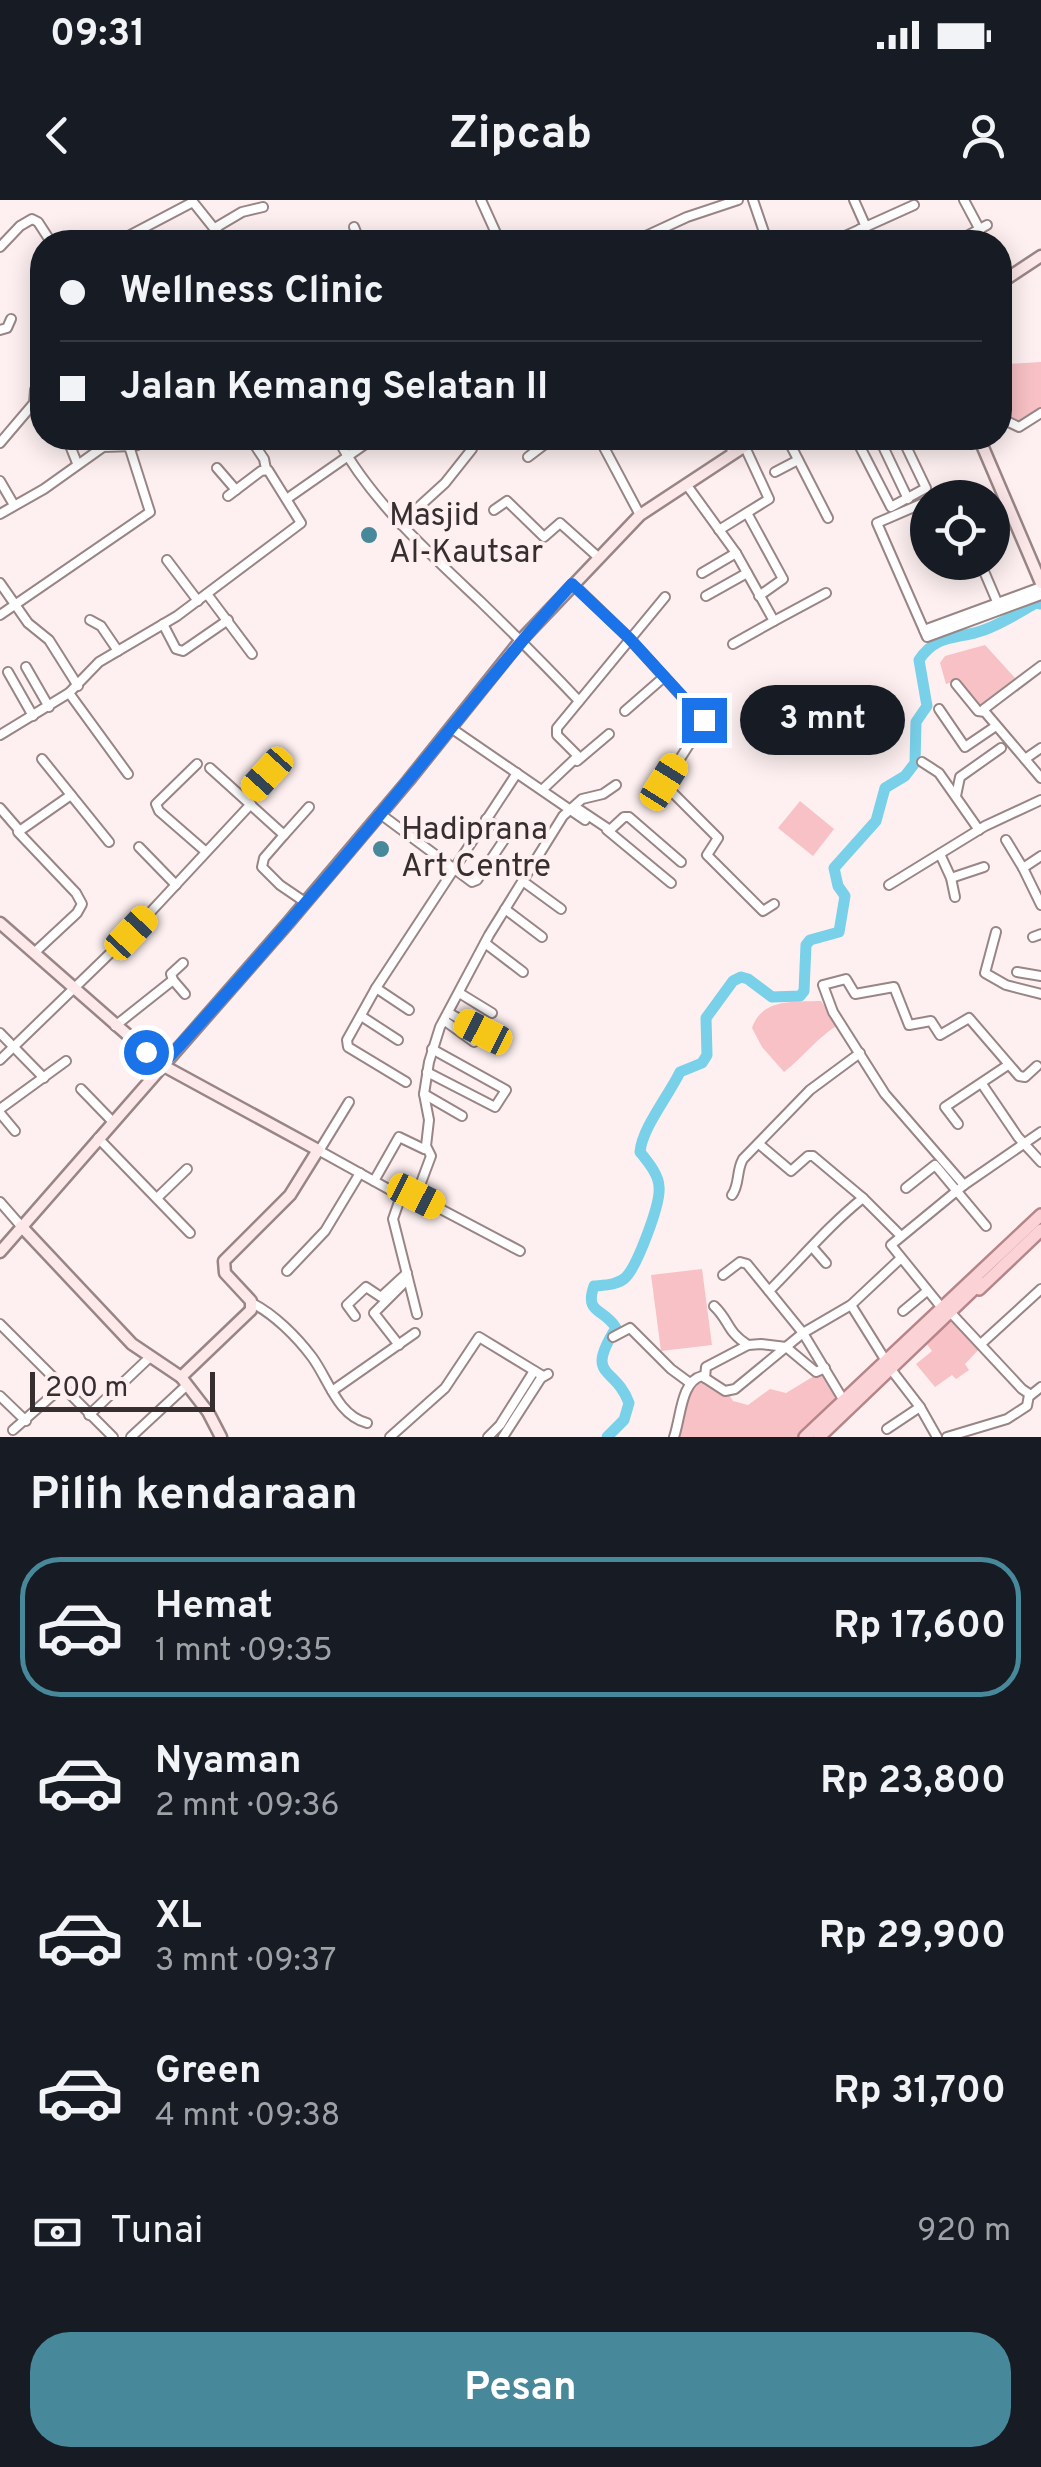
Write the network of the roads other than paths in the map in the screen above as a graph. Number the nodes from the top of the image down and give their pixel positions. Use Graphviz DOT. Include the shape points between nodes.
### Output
graph roads {
  1 [pos="738,200"];
  2 [pos="753,200"];
  3 [pos="854,200"];
  4 [pos="964,200"];
  5 [pos="484,201"];
  6 [pos="193,202"];
  7 [pos="914,205"];
  8 [pos="263,207"];
  9 [pos="354,227"];
  10 [pos="863,228"];
  11 [pos="43,230"];
  12 [pos="140,230"];
  13 [pos="216,230"];
  14 [pos="355,230"];
  15 [pos="495,230"];
  16 [pos="660,230"];
  17 [pos="763,230"];
  18 [pos="859,230"];
  19 [pos="980,230"];
  20 [pos="0,247"];
  21 [pos="1041,256"];
  22 [pos="1012,275"];
  23 [pos="11,320"];
  24 [pos="0,330"];
  25 [pos="30,411"];
  26 [pos="1041,413"];
  27 [pos="1012,424"];
  28 [pos="0,443"];
  29 [pos="72,450"];
  30 [pos="98,450"];
  31 [pos="126,450"];
  32 [pos="259,450"];
  33 [pos="343,450"];
  34 [pos="356,450"];
  35 [pos="470,450"];
  36 [pos="538,450"];
  37 [pos="605,450"];
  38 [pos="737,450"];
  39 [pos="740,450"];
  40 [pos="793,450"];
  41 [pos="863,450"];
  42 [pos="885,450"];
  43 [pos="908,450"];
  44 [pos="984,450"];
  45 [pos="347,456"];
  46 [pos="528,458"];
  47 [pos="798,460"];
  48 [pos="77,464"];
  49 [pos="217,468"];
  50 [pos="266,469"];
  51 [pos="775,472"];
  52 [pos="0,481"];
  53 [pos="686,484"];
  54 [pos="288,498"];
  55 [pos="908,500"];
  56 [pos="14,505"];
  57 [pos="910,509"];
  58 [pos="494,510"];
  59 [pos="747,513"];
  60 [pos="0,514"];
  61 [pos="640,516"];
  62 [pos="828,518"];
  63 [pos="400,524"];
  64 [pos="719,530"];
  65 [pos="736,554"];
  66 [pos="598,557"];
  67 [pos="168,560"];
  68 [pos="747,572"];
  69 [pos="702,573"];
  70 [pos="988,580"];
  71 [pos="0,583"];
  72 [pos="1041,583"];
  73 [pos="572,584"];
  74 [pos="826,593"];
  75 [pos="207,594"];
  76 [pos="1041,595"];
  77 [pos="706,596"];
  78 [pos="759,596"];
  79 [pos="665,597"];
  80 [pos="198,601"];
  81 [pos="15,604"];
  82 [pos="998,604"];
  83 [pos="0,614"];
  84 [pos="90,620"];
  85 [pos="228,620"];
  86 [pos="774,621"];
  87 [pos="162,624"];
  88 [pos="629,638"];
  89 [pos="521,640"];
  90 [pos="733,644"];
  91 [pos="118,650"];
  92 [pos="252,654"];
  93 [pos="1041,666"];
  94 [pos="26,667"];
  95 [pos="8,672"];
  96 [pos="664,677"];
  97 [pos="956,684"];
  98 [pos="78,686"];
  99 [pos="69,694"];
  100 [pos="579,701"];
  101 [pos="49,707"];
  102 [pos="939,709"];
  103 [pos="626,712"];
  104 [pos="985,712"];
  105 [pos="33,716"];
  106 [pos="704,720"];
  107 [pos="0,723"];
  108 [pos="996,726"];
  109 [pos="452,728"];
  110 [pos="719,730"];
  111 [pos="3,734"];
  112 [pos="609,734"];
  113 [pos="974,743"];
  114 [pos="1001,748"];
  115 [pos="1041,748"];
  116 [pos="42,759"];
  117 [pos="1025,759"];
  118 [pos="976,761"];
  119 [pos="922,762"];
  120 [pos="197,764"];
  121 [pos="210,768"];
  122 [pos="128,774"];
  123 [pos="267,774"];
  124 [pos="517,774"];
  125 [pos="1041,778"];
  126 [pos="616,785"];
  127 [pos="543,790"];
  128 [pos="71,794"];
  129 [pos="956,796"];
  130 [pos="1041,800"];
  131 [pos="248,801"];
  132 [pos="309,807"];
  133 [pos="0,808"];
  134 [pos="570,808"];
  135 [pos="380,813"];
  136 [pos="486,819"];
  137 [pos="585,820"];
  138 [pos="502,828"];
  139 [pos="19,830"];
  140 [pos="607,830"];
  141 [pos="979,830"];
  142 [pos="284,836"];
  143 [pos="504,840"];
  144 [pos="1006,840"];
  145 [pos="110,842"];
  146 [pos="139,847"];
  147 [pos="205,851"];
  148 [pos="940,854"];
  149 [pos="1041,856"];
  150 [pos="681,862"];
  151 [pos="984,867"];
  152 [pos="455,868"];
  153 [pos="1023,868"];
  154 [pos="951,878"];
  155 [pos="524,882"];
  156 [pos="671,882"];
  157 [pos="176,885"];
  158 [pos="889,886"];
  159 [pos="955,897"];
  160 [pos="305,902"];
  161 [pos="774,904"];
  162 [pos="1041,904"];
  163 [pos="561,909"];
  164 [pos="505,910"];
  165 [pos="0,923"];
  166 [pos="996,932"];
  167 [pos="542,937"];
  168 [pos="483,947"];
  169 [pos="34,953"];
  170 [pos="183,963"];
  171 [pos="523,972"];
  172 [pos="1017,972"];
  173 [pos="1041,976"];
  174 [pos="174,980"];
  175 [pos="376,988"];
  176 [pos="74,990"];
  177 [pos="185,994"];
  178 [pos="460,994"];
  179 [pos="1041,994"];
  180 [pos="410,1010"];
  181 [pos="492,1013"];
  182 [pos="361,1016"];
  183 [pos="447,1016"];
  184 [pos="114,1026"];
  185 [pos="483,1032"];
  186 [pos="7,1040"];
  187 [pos="398,1040"];
  188 [pos="474,1042"];
  189 [pos="432,1049"];
  190 [pos="860,1053"];
  191 [pos="0,1060"];
  192 [pos="66,1061"];
  193 [pos="162,1065"];
  194 [pos="1008,1065"];
  195 [pos="1037,1066"];
  196 [pos="427,1072"];
  197 [pos="44,1078"];
  198 [pos="406,1082"];
  199 [pos="982,1084"];
  200 [pos="81,1089"];
  201 [pos="424,1094"];
  202 [pos="348,1102"];
  203 [pos="0,1111"];
  204 [pos="462,1116"];
  205 [pos="112,1122"];
  206 [pos="958,1124"];
  207 [pos="15,1131"];
  208 [pos="1041,1132"];
  209 [pos="98,1138"];
  210 [pos="758,1144"];
  211 [pos="1024,1144"];
  212 [pos="424,1149"];
  213 [pos="318,1151"];
  214 [pos="1041,1162"];
  215 [pos="186,1169"];
  216 [pos="360,1173"];
  217 [pos="374,1181"];
  218 [pos="906,1188"];
  219 [pos="961,1188"];
  220 [pos="732,1195"];
  221 [pos="401,1196"];
  222 [pos="416,1196"];
  223 [pos="157,1198"];
  224 [pos="863,1198"];
  225 [pos="0,1202"];
  226 [pos="1041,1222"];
  227 [pos="22,1226"];
  228 [pos="986,1226"];
  229 [pos="190,1232"];
  230 [pos="901,1236"];
  231 [pos="813,1248"];
  232 [pos="0,1252"];
  233 [pos="520,1252"];
  234 [pos="900,1259"];
  235 [pos="826,1263"];
  236 [pos="287,1271"];
  237 [pos="724,1275"];
  238 [pos="408,1276"];
  239 [pos="1041,1289"];
  240 [pos="769,1290"];
  241 [pos="927,1292"];
  242 [pos="252,1303"];
  243 [pos="714,1306"];
  244 [pos="851,1306"];
  245 [pos="903,1311"];
  246 [pos="947,1311"];
  247 [pos="416,1314"];
  248 [pos="355,1316"];
  249 [pos="0,1324"];
  250 [pos="804,1333"];
  251 [pos="415,1334"];
  252 [pos="613,1337"];
  253 [pos="982,1343"];
  254 [pos="399,1345"];
  255 [pos="748,1346"];
  256 [pos="786,1348"];
  257 [pos="150,1357"];
  258 [pos="889,1366"];
  259 [pos="825,1368"];
  260 [pos="542,1374"];
  261 [pos="705,1378"];
  262 [pos="184,1381"];
  263 [pos="690,1383"];
  264 [pos="62,1386"];
  265 [pos="1041,1388"];
  266 [pos="332,1391"];
  267 [pos="1030,1395"];
  268 [pos="0,1396"];
  269 [pos="844,1401"];
  270 [pos="920,1407"];
  271 [pos="89,1414"];
  272 [pos="26,1421"];
  273 [pos="368,1423"];
  274 [pos="887,1429"];
  275 [pos="13,1430"];
  276 [pos="113,1437"];
  277 [pos="131,1437"];
  278 [pos="221,1437"];
  279 [pos="390,1437"];
  280 [pos="488,1437"];
  281 [pos="503,1437"];
  282 [pos="674,1437"];
  283 [pos="807,1437"];
  284 [pos="821,1437"];
  285 [pos="938,1437"];
  286 [pos="948,1437"];
  1 -- 16 [label="street"];
  2 -- 17 [label="street"];
  3 -- 10 [label="street"];
  4 -- 19 [label="street"];
  5 -- 15 [label="street"];
  6 -- 12 [label="street"];
  6 -- 13 [label="street"];
  7 -- 10 [label="street"];
  8 -- 13 [label="street"];
  9 -- 14 [label="street"];
  10 -- 18 [label="street"];
  11 -- 20 [label="street" via="32,219"];
  21 -- 22 [label="street"];
  23 -- 24 [label="street"];
  25 -- 28 [label="street"];
  26 -- 27 [label="street" via="1019,427"];
  29 -- 48 [label="street"];
  30 -- 48 [label="street"];
  31 -- 81 [label="street" via="150,512"];
  32 -- 50 [label="street"];
  33 -- 45 [label="street"];
  34 -- 45 [label="street"];
  35 -- 63 [label="street"];
  36 -- 46 [label="street"];
  37 -- 61 [label="street"];
  38 -- 53 [label="street"];
  39 -- 59 [label="street" via="769,498"];
  40 -- 47 [label="street"];
  41 -- 55 [label="street" via="888,505"];
  42 -- 55 [label="street"];
  43 -- 55 [label="street" via="926,486"];
  44 -- 72 [label="street"];
  45 -- 54 [label="street"];
  45 -- 63 [label="street"];
  47 -- 51 [label="street"];
  47 -- 62 [label="street"];
  48 -- 56 [label="street"];
  49 -- 50 [label="street" via="232,493"];
  50 -- 54 [label="street"];
  52 -- 56 [label="street"];
  53 -- 61 [label="street"];
  53 -- 64 [label="street"];
  54 -- 75 [label="street" via="299,527"];
  56 -- 60 [label="street"];
  57 -- 82 [label="street" via="877,523 925,633"];
  58 -- 66 [label="street" via="508,501 544,538 560,523"];
  59 -- 64 [label="street"];
  59 -- 78 [label="street" via="782,579"];
  61 -- 66 [label="street"];
  63 -- 89 [label="street"];
  64 -- 65 [label="street"];
  65 -- 68 [label="street"];
  65 -- 69 [label="street"];
  66 -- 73 [label="street"];
  67 -- 80 [label="street"];
  68 -- 77 [label="street"];
  68 -- 78 [label="street"];
  70 -- 82 [label="street"];
  71 -- 81 [label="street"];
  72 -- 82 [label="street"];
  73 -- 88 [label="street"];
  73 -- 89 [label="street"];
  74 -- 86 [label="street"];
  75 -- 80 [label="street"];
  75 -- 85 [label="street"];
  76 -- 82 [label="street"];
  78 -- 86 [label="street"];
  79 -- 88 [label="street"];
  80 -- 87 [label="street"];
  81 -- 83 [label="street"];
  81 -- 98 [label="street" via="50,640"];
  84 -- 91 [label="street"];
  85 -- 87 [label="street" via="182,651"];
  85 -- 92 [label="street"];
  86 -- 90 [label="street"];
  87 -- 91 [label="street"];
  88 -- 96 [label="street"];
  88 -- 100 [label="street"];
  89 -- 100 [label="street"];
  89 -- 109 [label="street"];
  91 -- 98 [label="street"];
  93 -- 104 [label="street"];
  94 -- 101 [label="street"];
  95 -- 105 [label="street"];
  96 -- 103 [label="street"];
  96 -- 106 [label="street"];
  97 -- 104 [label="street"];
  98 -- 99 [label="street"];
  99 -- 101 [label="street"];
  99 -- 122 [label="street"];
  100 -- 127 [label="street" via="556,728 578,756"];
  101 -- 105 [label="street"];
  102 -- 113 [label="street" via="964,747"];
  104 -- 108 [label="street"];
  105 -- 111 [label="street"];
  106 -- 110 [label="street"];
  106 -- 161 [label="street" via="664,784 718,838 706,856 763,911"];
  107 -- 111 [label="street"];
  108 -- 113 [label="street"];
  108 -- 117 [label="street"];
  109 -- 124 [label="street"];
  109 -- 135 [label="street"];
  112 -- 127 [label="street"];
  113 -- 118 [label="street"];
  114 -- 129 [label="street" via="959,778"];
  115 -- 117 [label="street"];
  116 -- 128 [label="street"];
  117 -- 125 [label="street"];
  119 -- 129 [label="street"];
  120 -- 147 [label="street" via="156,804"];
  121 -- 131 [label="street"];
  123 -- 131 [label="street"];
  124 -- 127 [label="street"];
  124 -- 136 [label="street"];
  126 -- 134 [label="street"];
  127 -- 134 [label="street"];
  128 -- 139 [label="street"];
  128 -- 145 [label="street"];
  129 -- 141 [label="street"];
  130 -- 141 [label="street"];
  131 -- 142 [label="street"];
  131 -- 147 [label="street"];
  132 -- 142 [label="street"];
  133 -- 139 [label="street"];
  134 -- 137 [label="street"];
  134 -- 140 [label="street"];
  134 -- 155 [label="street"];
  135 -- 152 [label="street"];
  135 -- 160 [label="street"];
  136 -- 138 [label="street"];
  136 -- 152 [label="street"];
  139 -- 169 [label="street" via="82,904"];
  140 -- 150 [label="street" via="629,817"];
  140 -- 156 [label="street"];
  141 -- 148 [label="street"];
  142 -- 160 [label="street" via="262,866"];
  143 -- 152 [label="street" via="474,882"];
  144 -- 153 [label="street"];
  146 -- 157 [label="street"];
  147 -- 157 [label="street"];
  148 -- 154 [label="street"];
  148 -- 158 [label="street"];
  149 -- 153 [label="street"];
  151 -- 154 [label="street"];
  152 -- 175 [label="street"];
  153 -- 162 [label="street"];
  154 -- 159 [label="street"];
  155 -- 163 [label="street"];
  155 -- 164 [label="street"];
  157 -- 176 [label="street"];
  160 -- 193 [label="street"];
  164 -- 167 [label="street"];
  164 -- 168 [label="street"];
  165 -- 169 [label="street"];
  166 -- 179 [label="street" via="985,973"];
  168 -- 171 [label="street"];
  168 -- 178 [label="street"];
  169 -- 176 [label="street"];
  170 -- 174 [label="street" via="171,974"];
  172 -- 173 [label="street"];
  174 -- 177 [label="street"];
  174 -- 184 [label="street"];
  175 -- 180 [label="street"];
  175 -- 182 [label="street"];
  176 -- 184 [label="street"];
  176 -- 186 [label="street"];
  178 -- 181 [label="street"];
  178 -- 183 [label="street"];
  182 -- 187 [label="street"];
  182 -- 198 [label="street" via="348,1048"];
  183 -- 185 [label="street"];
  183 -- 188 [label="street"];
  183 -- 189 [label="street"];
  184 -- 193 [label="street"];
  186 -- 191 [label="street"];
  186 -- 197 [label="street"];
  189 -- 196 [label="street"];
  189 -- 196 [label="street" via="506,1090 495,1107"];
  190 -- 194 [label="street" via="823,985 846,979 855,994 894,988 908,1025 931,1021 941,1035 970,1019"];
  190 -- 210 [label="street" via="810,1090"];
  190 -- 219 [label="street"];
  192 -- 197 [label="street"];
  193 -- 205 [label="street"];
  193 -- 213 [label="street"];
  194 -- 195 [label="street" via="1022,1078"];
  194 -- 199 [label="street"];
  196 -- 201 [label="street"];
  197 -- 203 [label="street"];
  199 -- 206 [label="street" via="945,1107"];
  199 -- 211 [label="street"];
  200 -- 205 [label="street"];
  201 -- 204 [label="street"];
  201 -- 222 [label="street" via="431,1156"];
  202 -- 213 [label="street"];
  203 -- 207 [label="street"];
  205 -- 209 [label="street"];
  208 -- 211 [label="street"];
  209 -- 223 [label="street"];
  209 -- 227 [label="street"];
  210 -- 220 [label="street" via="740,1164"];
  210 -- 224 [label="street" via="790,1171 812,1156"];
  211 -- 214 [label="street"];
  211 -- 219 [label="street"];
  212 -- 217 [label="street" via="399,1137"];
  213 -- 216 [label="street"];
  213 -- 242 [label="street" via="290,1195 224,1260 225,1273"];
  215 -- 223 [label="street"];
  216 -- 217 [label="street"];
  216 -- 236 [label="street" via="315,1244"];
  217 -- 221 [label="street"];
  218 -- 219 [label="street" via="935,1164"];
  219 -- 228 [label="street"];
  219 -- 230 [label="street"];
  221 -- 222 [label="street"];
  221 -- 238 [label="street" via="392,1215"];
  222 -- 233 [label="street"];
  223 -- 229 [label="street"];
  224 -- 230 [label="street"];
  224 -- 231 [label="street"];
  225 -- 227 [label="street"];
  226 -- 246 [label="main road"];
  226 -- 283 [label="main road"];
  226 -- 284 [label="main road"];
  227 -- 232 [label="street"];
  227 -- 257 [label="street"];
  230 -- 234 [label="street" via="891,1245"];
  231 -- 235 [label="street"];
  231 -- 240 [label="street"];
  234 -- 241 [label="street"];
  234 -- 244 [label="street"];
  237 -- 240 [label="street" via="744,1262"];
  238 -- 247 [label="street"];
  238 -- 248 [label="street" via="381,1297 366,1287 347,1305"];
  238 -- 254 [label="street" via="374,1313"];
  239 -- 253 [label="street"];
  240 -- 250 [label="street"];
  241 -- 245 [label="street"];
  241 -- 246 [label="street"];
  242 -- 262 [label="street"];
  242 -- 266 [label="street" via="304,1347"];
  243 -- 255 [label="street"];
  244 -- 250 [label="street"];
  244 -- 258 [label="street"];
  246 -- 253 [label="street"];
  246 -- 258 [label="main road"];
  249 -- 264 [label="street"];
  250 -- 256 [label="street"];
  250 -- 259 [label="street"];
  251 -- 254 [label="street"];
  252 -- 263 [label="street" via="630,1328"];
  253 -- 267 [label="street"];
  254 -- 266 [label="street"];
  255 -- 256 [label="street"];
  255 -- 261 [label="street" via="706,1367"];
  256 -- 259 [label="street" via="816,1372"];
  256 -- 261 [label="street" via="735,1389 725,1391"];
  257 -- 262 [label="street"];
  257 -- 271 [label="street"];
  258 -- 269 [label="main road"];
  258 -- 270 [label="street"];
  258 -- 284 [label="main road"];
  259 -- 269 [label="street"];
  260 -- 279 [label="street" via="479,1337 446,1388"];
  260 -- 280 [label="street"];
  260 -- 281 [label="street"];
  261 -- 263 [label="street"];
  262 -- 277 [label="street"];
  262 -- 278 [label="street"];
  263 -- 282 [label="street"];
  264 -- 271 [label="street"];
  264 -- 272 [label="street"];
  265 -- 267 [label="street"];
  266 -- 273 [label="street" via="350,1416"];
  267 -- 286 [label="street" via="1030,1410"];
  268 -- 272 [label="street"];
  269 -- 283 [label="main road"];
  270 -- 274 [label="street"];
  270 -- 285 [label="street"];
  271 -- 276 [label="street"];
  272 -- 275 [label="street"];
}
